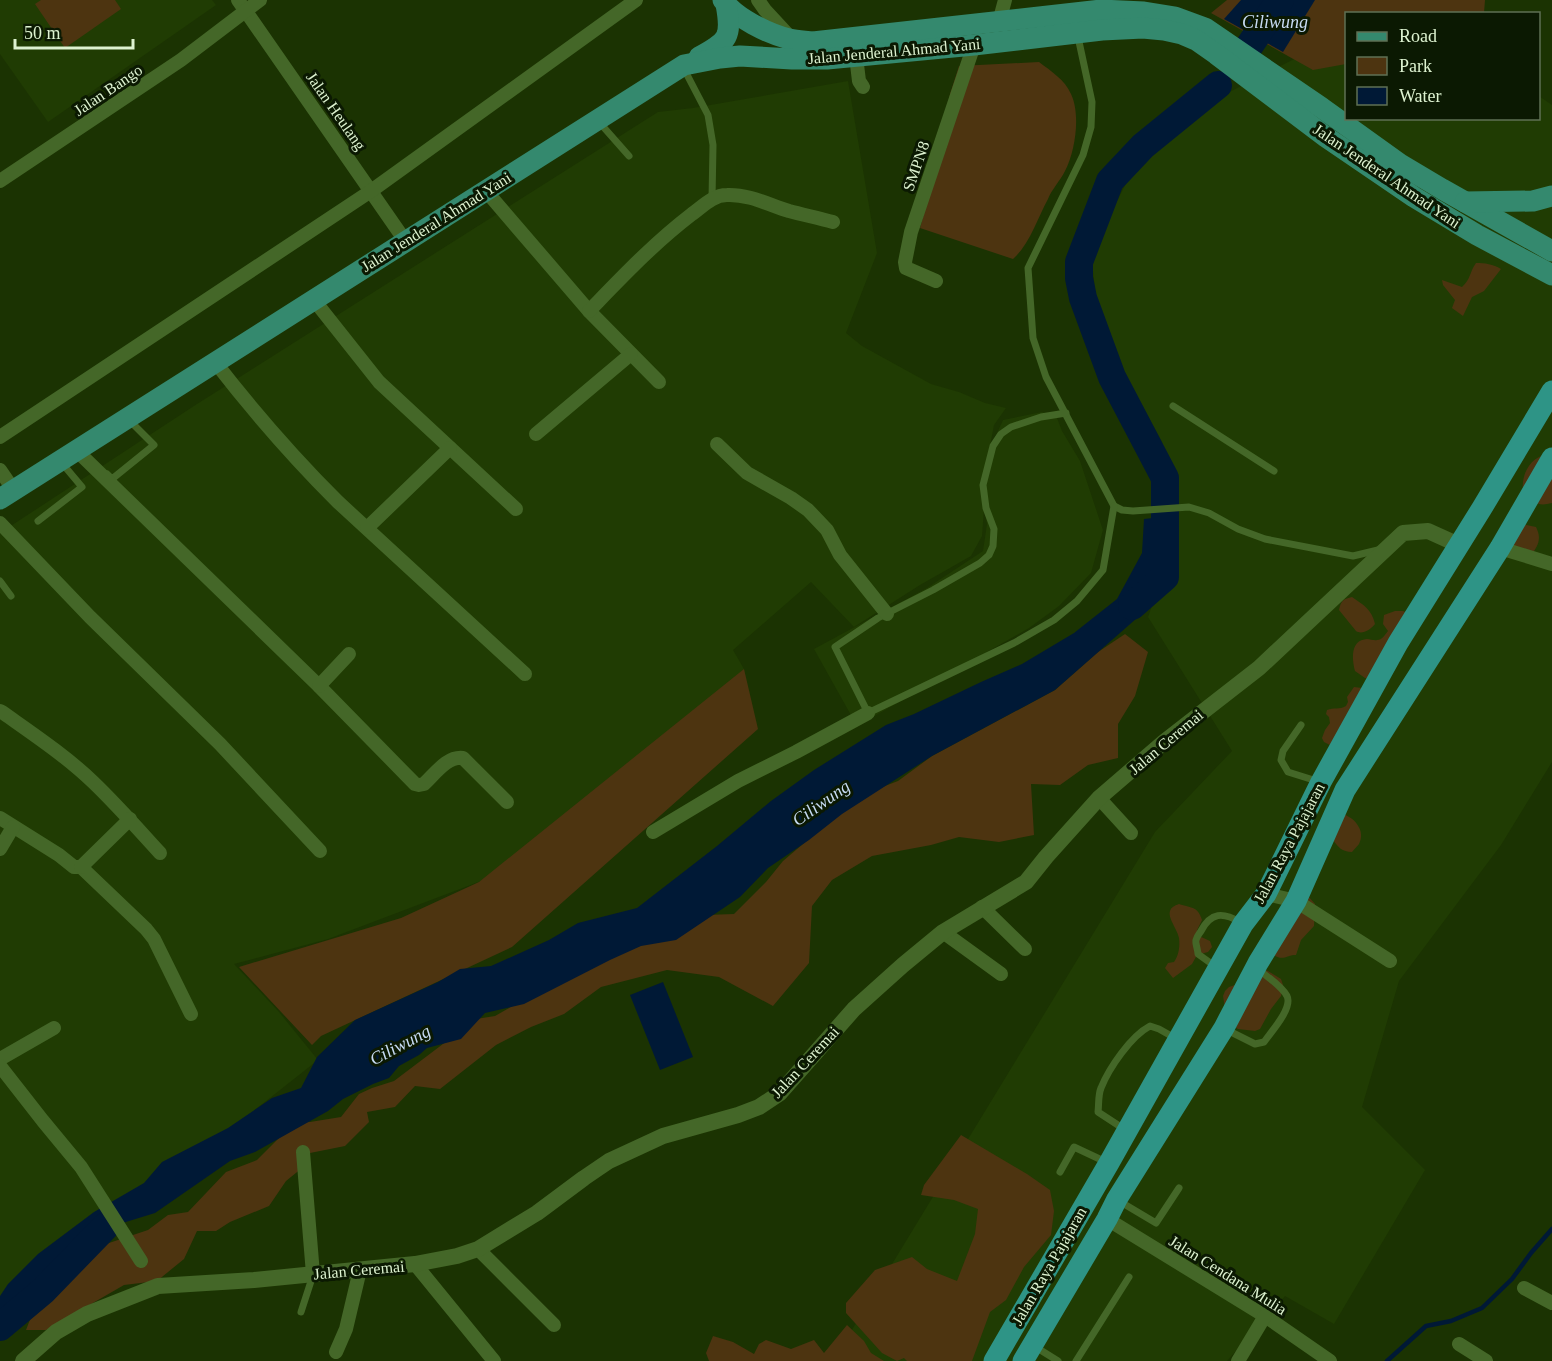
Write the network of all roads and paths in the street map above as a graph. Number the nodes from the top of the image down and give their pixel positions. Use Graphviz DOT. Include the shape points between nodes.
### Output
graph roads {
  1 [pos="260,0"];
  2 [pos="636,0"];
  3 [pos="758,0"];
  4 [pos="1005,0"];
  5 [pos="725,2"];
  6 [pos="241,5"];
  7 [pos="1102,20"];
  8 [pos="999,22"];
  9 [pos="1077,33"];
  10 [pos="797,41"];
  11 [pos="974,45"];
  12 [pos="856,56"];
  13 [pos="684,66"];
  14 [pos="1274,86"];
  15 [pos="863,87"];
  16 [pos="597,120"];
  17 [pos="629,156"];
  18 [pos="0,181"];
  19 [pos="371,190"];
  20 [pos="486,191"];
  21 [pos="1552,196"];
  22 [pos="712,199"];
  23 [pos="1464,202"];
  24 [pos="833,222"];
  25 [pos="406,242"];
  26 [pos="1552,251"];
  27 [pos="1552,275"];
  28 [pos="936,281"];
  29 [pos="314,300"];
  30 [pos="589,311"];
  31 [pos="631,354"];
  32 [pos="215,362"];
  33 [pos="659,382"];
  34 [pos="1552,391"];
  35 [pos="1173,405"];
  36 [pos="1066,413"];
  37 [pos="127,418"];
  38 [pos="536,434"];
  39 [pos="0,437"];
  40 [pos="717,444"];
  41 [pos="450,448"];
  42 [pos="72,452"];
  43 [pos="1552,458"];
  44 [pos="0,471"];
  45 [pos="1274,471"];
  46 [pos="7,494"];
  47 [pos="1114,506"];
  48 [pos="516,509"];
  49 [pos="38,522"];
  50 [pos="0,523"];
  51 [pos="367,528"];
  52 [pos="1459,545"];
  53 [pos="1389,548"];
  54 [pos="1500,548"];
  55 [pos="1552,564"];
  56 [pos="0,581"];
  57 [pos="11,597"];
  58 [pos="887,614"];
  59 [pos="349,654"];
  60 [pos="525,674"];
  61 [pos="319,686"];
  62 [pos="0,711"];
  63 [pos="868,713"];
  64 [pos="1301,725"];
  65 [pos="1321,782"];
  66 [pos="1099,798"];
  67 [pos="507,802"];
  68 [pos="0,818"];
  69 [pos="130,819"];
  70 [pos="13,827"];
  71 [pos="653,832"];
  72 [pos="1131,833"];
  73 [pos="0,849"];
  74 [pos="320,850"];
  75 [pos="159,853"];
  76 [pos="81,867"];
  77 [pos="1266,894"];
  78 [pos="1296,901"];
  79 [pos="982,907"];
  80 [pos="1243,924"];
  81 [pos="943,932"];
  82 [pos="1025,949"];
  83 [pos="1390,961"];
  84 [pos="1258,963"];
  85 [pos="1218,968"];
  86 [pos="1001,974"];
  87 [pos="191,1014"];
  88 [pos="54,1028"];
  89 [pos="1224,1028"];
  90 [pos="1178,1039"];
  91 [pos="0,1059"];
  92 [pos="0,1066"];
  93 [pos="1126,1131"];
  94 [pos="303,1152"];
  95 [pos="1109,1163"];
  96 [pos="1060,1172"];
  97 [pos="1179,1188"];
  98 [pos="1117,1199"];
  99 [pos="1107,1219"];
  100 [pos="478,1249"];
  101 [pos="141,1261"];
  102 [pos="415,1264"];
  103 [pos="360,1270"];
  104 [pos="313,1274"];
  105 [pos="1129,1277"];
  106 [pos="1524,1288"];
  107 [pos="1552,1303"];
  108 [pos="302,1312"];
  109 [pos="1265,1316"];
  110 [pos="554,1325"];
  111 [pos="1459,1344"];
  112 [pos="336,1352"];
  113 [pos="1027,1353"];
  114 [pos="494,1360"];
  115 [pos="23,1361"];
  116 [pos="994,1361"];
  117 [pos="1058,1361"];
  118 [pos="1076,1361"];
  119 [pos="1238,1361"];
  120 [pos="1330,1361"];
  121 [pos="1486,1361"];
  1 -- 6 [label="street, Jalan Bango"];
  2 -- 19 [label="street"];
  3 -- 10 [label="street"];
  4 -- 8 [label="street"];
  5 -- 10 [label="main road" via="760,28"];
  5 -- 13 [label="main road" via="730,25 724,41"];
  6 -- 18 [label="street, Jalan Bango" via="182,60"];
  6 -- 19 [label="street, Jalan Heulang"];
  7 -- 8 [label="main road, Jalan Jenderal Ahmad Yani"];
  7 -- 9 [label="main road, Jalan Jenderal Ahmad Yani"];
  7 -- 14 [label="main road, Jalan Jenderal Ahmad Yani" via="1182,34 1219,47"];
  8 -- 10 [label="main road, Jalan Jenderal Ahmad Yani"];
  8 -- 11 [label="street"];
  9 -- 11 [label="main road, Jalan Jenderal Ahmad Yani"];
  9 -- 36 [label="lane" via="1092,102 1091,127 1083,155 1028,268 1033,338 1046,377"];
  11 -- 12 [label="main road, Jalan Jenderal Ahmad Yani"];
  11 -- 28 [label="street, SMPN8" via="910,232 905,262 906,268"];
  12 -- 13 [label="main road, Jalan Jenderal Ahmad Yani" via="740,56"];
  12 -- 15 [label="street"];
  13 -- 16 [label="main road, Jalan Jenderal Ahmad Yani"];
  13 -- 22 [label="lane" via="708,115 713,145"];
  14 -- 23 [label="main road, Jalan Jenderal Ahmad Yani"];
  14 -- 27 [label="main road, Jalan Jenderal Ahmad Yani" via="1326,137 1414,197"];
  16 -- 17 [label="lane"];
  16 -- 20 [label="main road, Jalan Jenderal Ahmad Yani"];
  19 -- 25 [label="street, Jalan Heulang"];
  19 -- 39 [label="street"];
  20 -- 25 [label="main road, Jalan Jenderal Ahmad Yani"];
  20 -- 30 [label="street"];
  21 -- 23 [label="main road" via="1533,201"];
  22 -- 24 [label="street" via="721,195 752,198"];
  22 -- 30 [label="street" via="647,251"];
  23 -- 26 [label="main road, Jalan Jenderal Ahmad Yani"];
  25 -- 29 [label="main road, Jalan Jenderal Ahmad Yani"];
  29 -- 32 [label="main road, Jalan Jenderal Ahmad Yani"];
  29 -- 41 [label="street" via="371,374"];
  30 -- 31 [label="street"];
  31 -- 33 [label="street"];
  31 -- 38 [label="street"];
  32 -- 37 [label="main road, Jalan Jenderal Ahmad Yani"];
  32 -- 51 [label="street" via="309,473"];
  34 -- 52 [label="highway, Jalan Raya Pajajaran"];
  35 -- 45 [label="lane"];
  36 -- 47 [label="lane"];
  36 -- 58 [label="lane" via="1011,427 993,446 983,485 994,528 989,555"];
  37 -- 42 [label="main road, Jalan Jenderal Ahmad Yani"];
  37 -- 42 [label="lane" via="154,445 112,479"];
  40 -- 58 [label="street" via="747,473 808,510 827,530 840,555"];
  41 -- 48 [label="street"];
  41 -- 51 [label="street"];
  42 -- 46 [label="main road, Jalan Jenderal Ahmad Yani"];
  42 -- 49 [label="lane" via="82,488"];
  42 -- 61 [label="street"];
  43 -- 54 [label="highway, Jalan Raya Pajajaran"];
  44 -- 46 [label="street"];
  47 -- 53 [label="lane" via="1132,511 1189,507 1265,539 1353,556"];
  47 -- 63 [label="lane" via="1103,570 1077,601 1054,620 1014,643"];
  50 -- 74 [label="street"];
  51 -- 60 [label="street"];
  52 -- 53 [label="street, Jalan Ceremai" via="1428,531 1403,533"];
  52 -- 65 [label="highway, Jalan Raya Pajajaran" via="1398,643"];
  53 -- 66 [label="street, Jalan Ceremai" via="1259,668"];
  54 -- 55 [label="street"];
  54 -- 78 [label="highway, Jalan Raya Pajajaran" via="1345,790"];
  56 -- 57 [label="lane"];
  58 -- 63 [label="lane" via="835,647"];
  59 -- 61 [label="street"];
  61 -- 67 [label="street" via="415,784 424,784 450,759 463,758"];
  62 -- 69 [label="street" via="92,781"];
  63 -- 71 [label="street" via="738,781"];
  64 -- 65 [label="lane" via="1281,760 1288,772"];
  65 -- 77 [label="highway, Jalan Raya Pajajaran"];
  66 -- 72 [label="street"];
  66 -- 79 [label="street, Jalan Ceremai" via="1026,882"];
  68 -- 70 [label="street"];
  69 -- 75 [label="street"];
  69 -- 76 [label="street"];
  70 -- 73 [label="street"];
  70 -- 76 [label="street" via="74,867"];
  76 -- 87 [label="street" via="146,928"];
  77 -- 78 [label="street"];
  77 -- 80 [label="highway, Jalan Raya Pajajaran"];
  78 -- 83 [label="street"];
  78 -- 84 [label="highway, Jalan Raya Pajajaran"];
  79 -- 81 [label="street, Jalan Ceremai"];
  79 -- 82 [label="street"];
  80 -- 85 [label="highway, Jalan Raya Pajajaran"];
  80 -- 85 [label="lane" via="1222,914 1203,927 1196,940 1198,954"];
  81 -- 86 [label="street"];
  81 -- 100 [label="street, Jalan Ceremai" via="854,1009 780,1093 759,1107 663,1136 609,1161 537,1213"];
  84 -- 89 [label="highway, Jalan Raya Pajajaran"];
  84 -- 89 [label="lane" via="1258,969 1288,997 1288,1008 1264,1042 1255,1044"];
  85 -- 90 [label="highway, Jalan Raya Pajajaran"];
  88 -- 91 [label="street"];
  89 -- 98 [label="highway, Jalan Raya Pajajaran"];
  90 -- 93 [label="highway, Jalan Raya Pajajaran"];
  90 -- 93 [label="lane" via="1150,1026 1140,1031 1100,1090 1098,1112"];
  92 -- 101 [label="street" via="81,1167"];
  93 -- 95 [label="highway, Jalan Raya Pajajaran"];
  94 -- 104 [label="street"];
  95 -- 96 [label="lane" via="1074,1147"];
  95 -- 116 [label="highway, Jalan Raya Pajajaran"];
  97 -- 98 [label="lane" via="1156,1223"];
  98 -- 99 [label="highway, Jalan Raya Pajajaran"];
  99 -- 109 [label="street, Jalan Cendana Mulia"];
  99 -- 113 [label="highway, Jalan Raya Pajajaran"];
  100 -- 102 [label="street, Jalan Ceremai"];
  100 -- 110 [label="street"];
  102 -- 103 [label="street, Jalan Ceremai"];
  102 -- 114 [label="street"];
  103 -- 104 [label="street, Jalan Ceremai"];
  103 -- 112 [label="street" via="346,1329"];
  104 -- 108 [label="lane"];
  104 -- 115 [label="street, Jalan Ceremai" via="159,1286 87,1314 56,1332"];
  105 -- 118 [label="lane"];
  106 -- 107 [label="street"];
  109 -- 119 [label="street"];
  109 -- 120 [label="street, Jalan Cendana Mulia"];
  111 -- 121 [label="street"];
  113 -- 117 [label="lane"];
}
